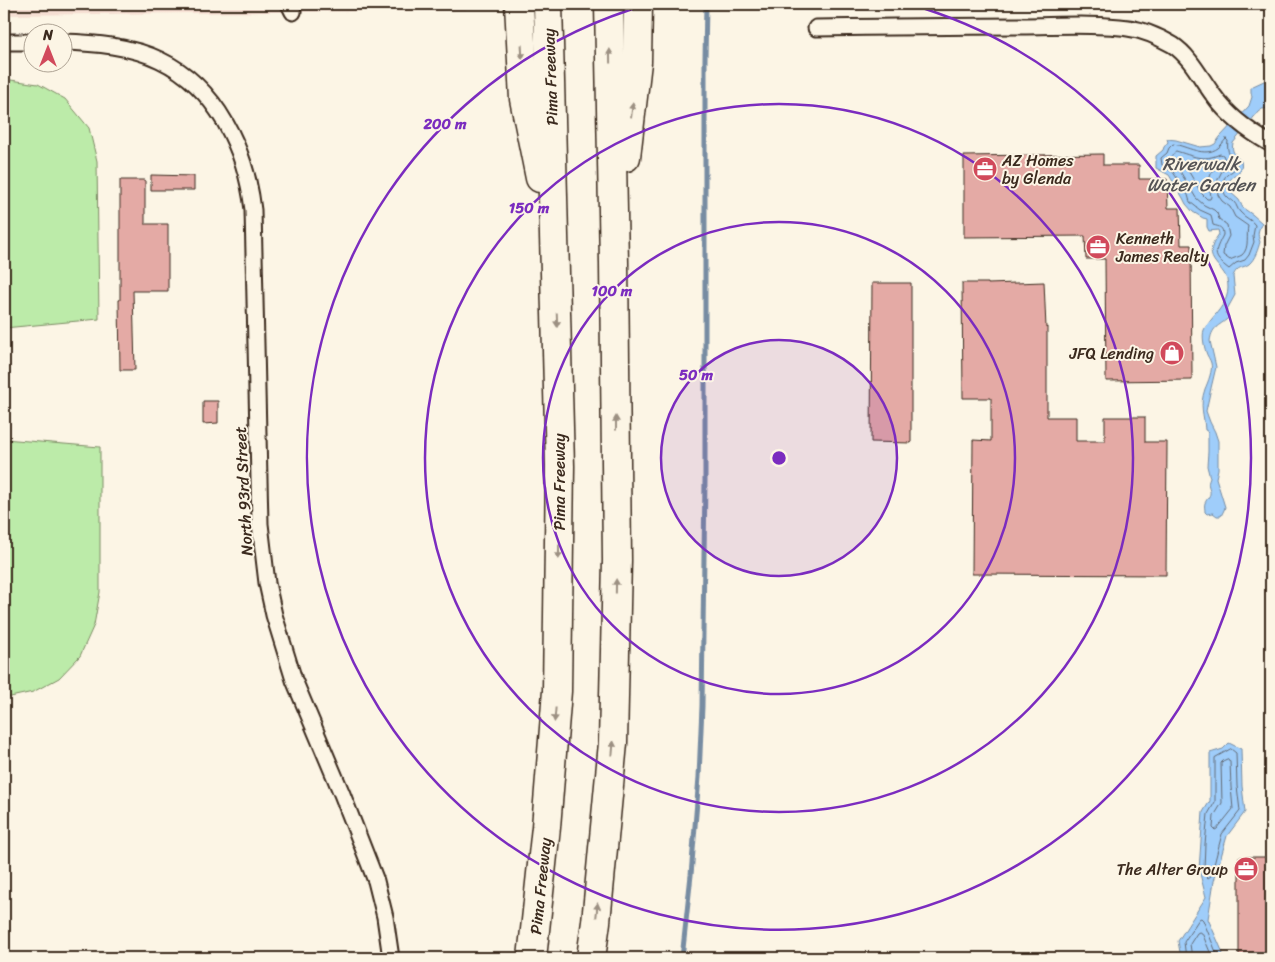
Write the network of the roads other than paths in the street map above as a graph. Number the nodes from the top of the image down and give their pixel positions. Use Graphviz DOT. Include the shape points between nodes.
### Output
graph roads {
  1 [pos="519,4"];
  2 [pos="548,4"];
  3 [pos="609,4"];
  4 [pos="638,4"];
  5 [pos="816,28"];
  6 [pos="4,42"];
  7 [pos="22,42"];
  8 [pos="72,43"];
  9 [pos="1271,144"];
  10 [pos="614,262"];
  11 [pos="556,271"];
  12 [pos="391,958"];
  13 [pos="532,958"];
  14 [pos="591,958"];
  1 -- 11 [label="highway, one-way" via="524,99"];
  2 -- 11 [label="highway, Pima Freeway"];
  10 -- 3 [label="highway, one-way"];
  10 -- 4 [label="highway, one-way" via="637,62"];
  5 -- 9 [label="street" via="1103,26 1153,34 1175,47 1192,63 1214,96 1234,118"];
  6 -- 7 [label="street"];
  8 -- 12 [label="street, North 93rd Street" via="101,44 138,52 177,69 212,102 239,149 253,210 260,524 274,615 294,680 376,881"];
  14 -- 10 [label="highway, one-way" via="613,743 617,560"];
  11 -- 13 [label="highway, Pima Freeway, one-way" via="560,466 557,692"];
}
